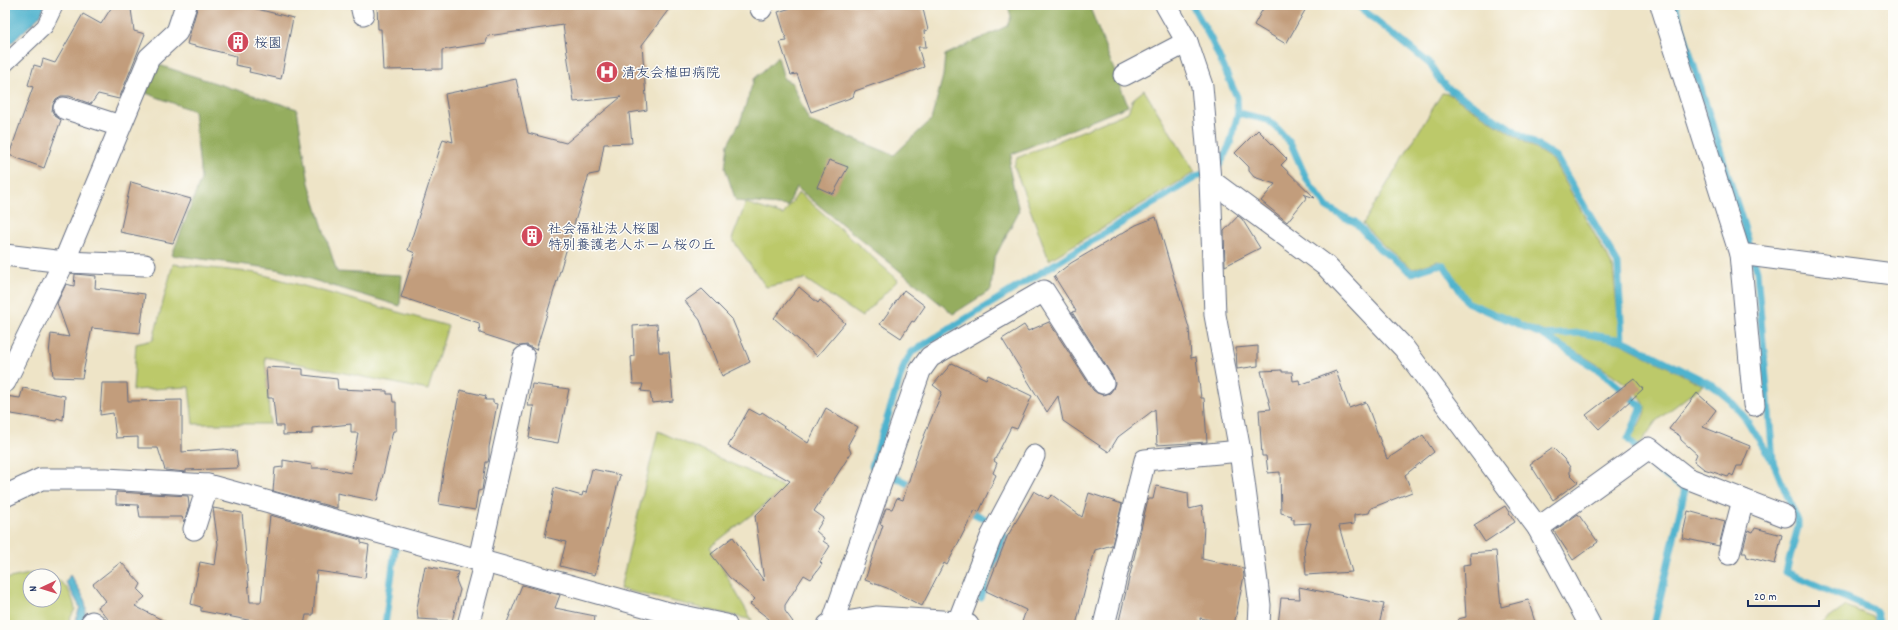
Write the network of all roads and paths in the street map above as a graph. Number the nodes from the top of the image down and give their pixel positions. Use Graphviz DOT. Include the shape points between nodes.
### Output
graph roads {
  1 [pos="55,5"];
  2 [pos="186,5"];
  3 [pos="1166,5"];
  4 [pos="1661,5"];
  5 [pos="1187,42"];
  6 [pos="5,64"];
  7 [pos="1124,75"];
  8 [pos="64,108"];
  9 [pos="120,126"];
  10 [pos="1210,180"];
  11 [pos="5,254"];
  12 [pos="1740,254"];
  13 [pos="64,262"];
  14 [pos="145,266"];
  15 [pos="1893,274"];
  16 [pos="524,357"];
  17 [pos="5,382"];
  18 [pos="1103,383"];
  19 [pos="1754,405"];
  20 [pos="1240,451"];
  21 [pos="1034,456"];
  22 [pos="208,485"];
  23 [pos="5,496"];
  24 [pos="1743,500"];
  25 [pos="1785,516"];
  26 [pos="1538,528"];
  27 [pos="194,529"];
  28 [pos="1729,554"];
  29 [pos="482,560"];
  30 [pos="873,621"];
  31 [pos="963,624"];
  32 [pos="90,625"];
  33 [pos="96,625"];
  34 [pos="468,625"];
  35 [pos="726,625"];
  36 [pos="830,625"];
  37 [pos="1104,625"];
  38 [pos="1259,625"];
  39 [pos="1590,625"];
  1 -- 6 [label="street" via="45,26"];
  2 -- 9 [label="street" via="178,32 149,58"];
  3 -- 5 [label="street"];
  4 -- 12 [label="street"];
  5 -- 7 [label="street"];
  5 -- 10 [label="street" via="1202,86"];
  8 -- 9 [label="street"];
  9 -- 13 [label="street"];
  10 -- 20 [label="street" via="1215,315"];
  10 -- 26 [label="street" via="1326,266 1342,282 1404,348"];
  11 -- 13 [label="street"];
  12 -- 15 [label="street"];
  12 -- 19 [label="street"];
  13 -- 14 [label="street"];
  13 -- 17 [label="street"];
  16 -- 29 [label="street"];
  18 -- 36 [label="street" via="1044,291 930,357 920,371"];
  20 -- 37 [label="street" via="1145,460"];
  20 -- 38 [label="street" via="1260,605"];
  21 -- 31 [label="street" via="991,537"];
  22 -- 23 [label="street" via="106,479 41,480"];
  22 -- 27 [label="street"];
  22 -- 29 [label="street"];
  24 -- 25 [label="street"];
  24 -- 26 [label="street" via="1687,478 1649,448"];
  24 -- 28 [label="street"];
  26 -- 39 [label="street"];
  29 -- 34 [label="street"];
  29 -- 35 [label="street" via="670,613"];
  30 -- 31 [label="street"];
  30 -- 36 [label="street"];
  32 -- 33 [label="street" via="92,622"];
}
